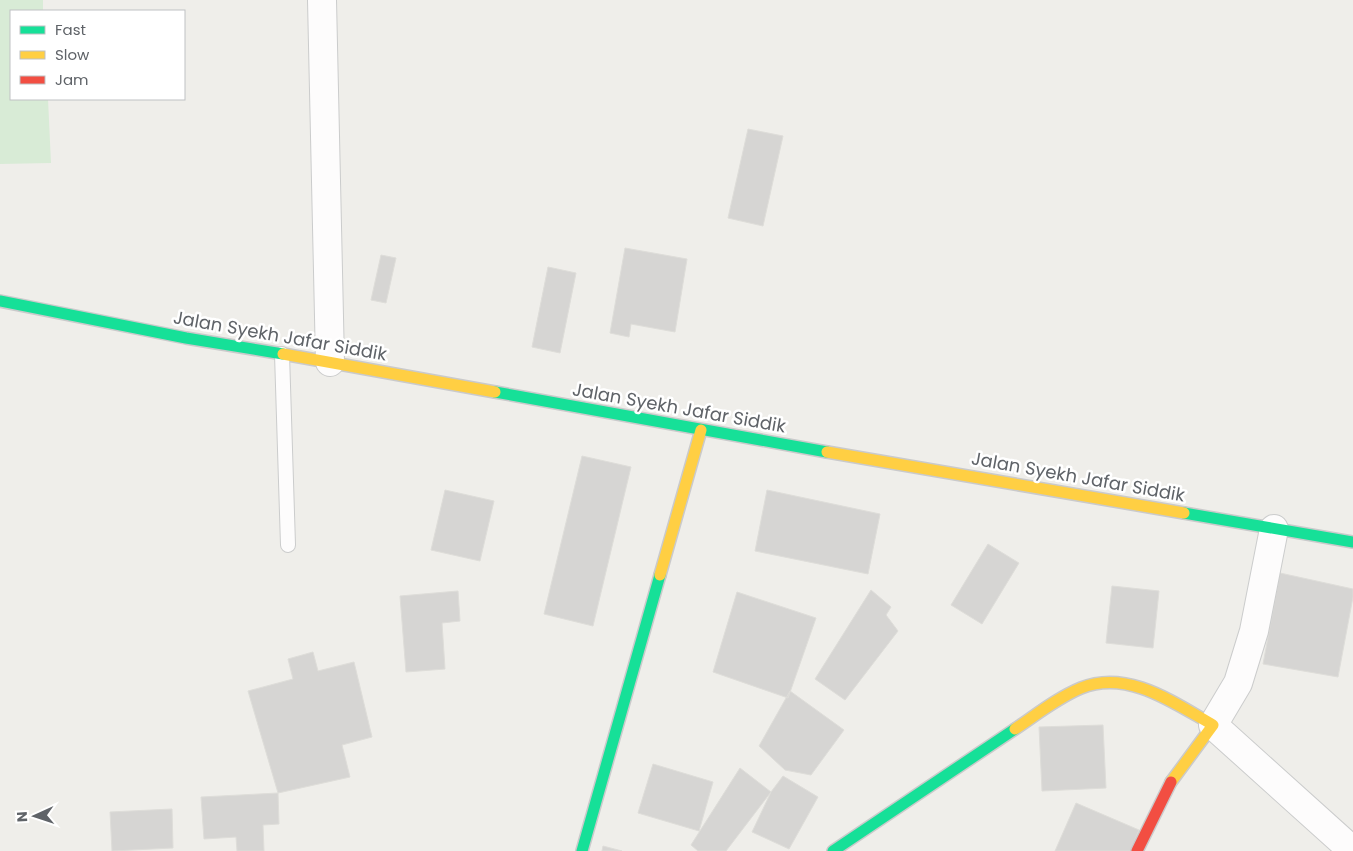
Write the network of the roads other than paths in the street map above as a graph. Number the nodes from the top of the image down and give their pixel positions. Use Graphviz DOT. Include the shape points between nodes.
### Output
graph roads {
  1 [pos="322,0"];
  2 [pos="0,301"];
  3 [pos="282,354"];
  4 [pos="330,362"];
  5 [pos="701,430"];
  6 [pos="1274,529"];
  7 [pos="1353,542"];
  8 [pos="288,545"];
  9 [pos="1213,725"];
  10 [pos="582,851"];
  11 [pos="833,851"];
  12 [pos="1137,851"];
  13 [pos="1353,851"];
  1 -- 4 [label="street"];
  2 -- 3 [label="main road, Jalan Syekh Jafar Siddik"];
  3 -- 4 [label="main road, Jalan Syekh Jafar Siddik"];
  3 -- 8 [label="lane"];
  4 -- 5 [label="main road, Jalan Syekh Jafar Siddik"];
  5 -- 6 [label="main road, Jalan Syekh Jafar Siddik"];
  5 -- 10 [label="main road"];
  6 -- 7 [label="main road, Jalan Syekh Jafar Siddik"];
  6 -- 9 [label="street" via="1254,631 1238,683"];
  9 -- 11 [label="main road" via="1148,689 1109,682 1082,688"];
  9 -- 12 [label="main road" via="1173,778"];
  9 -- 13 [label="street"];
}
